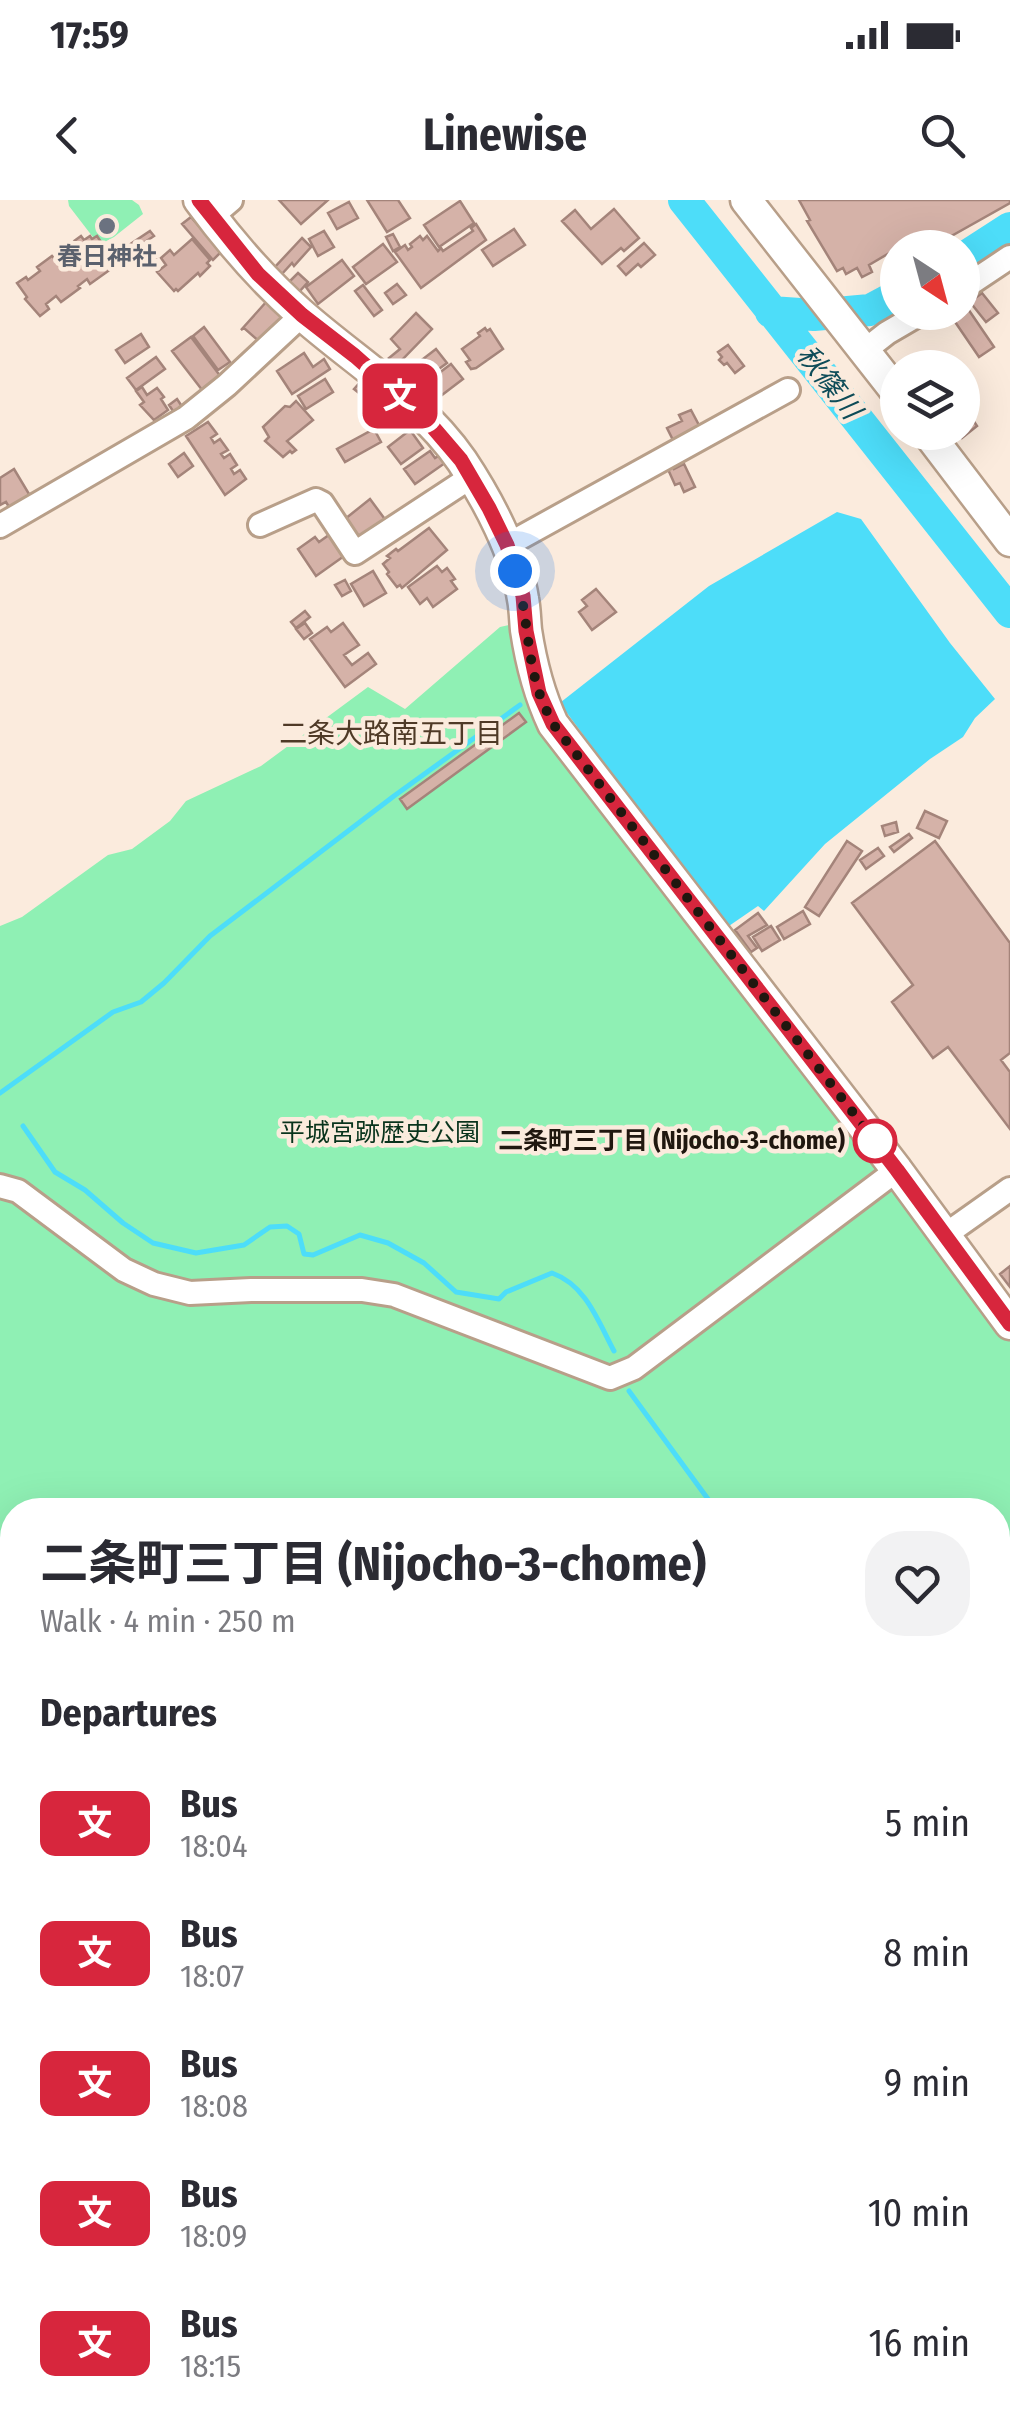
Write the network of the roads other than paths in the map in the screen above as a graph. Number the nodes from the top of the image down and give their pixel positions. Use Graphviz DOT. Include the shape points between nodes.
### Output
graph roads {
  1 [pos="746,200"];
  2 [pos="214,206"];
  3 [pos="1010,257"];
  4 [pos="980,277"];
  5 [pos="302,315"];
  6 [pos="892,330"];
  7 [pos="860,345"];
  8 [pos="880,371"];
  9 [pos="788,390"];
  10 [pos="941,450"];
  11 [pos="472,477"];
  12 [pos="260,525"];
  13 [pos="0,526"];
  14 [pos="1010,541"];
  15 [pos="507,545"];
  16 [pos="897,1170"];
  17 [pos="0,1186"];
  18 [pos="1010,1189"];
  19 [pos="945,1235"];
  20 [pos="1007,1314"];
  1 -- 7 [label="main road"];
  2 -- 5 [label="main road" via="258,274"];
  3 -- 4 [label="street"];
  5 -- 11 [label="main road" via="425,418"];
  5 -- 13 [label="street" via="186,418"];
  6 -- 7 [label="street"];
  7 -- 8 [label="main road"];
  9 -- 15 [label="street"];
  10 -- 14 [label="main road"];
  11 -- 12 [label="street" via="355,552 316,500"];
  11 -- 15 [label="main road"];
  15 -- 16 [label="main road" via="539,693 553,724"];
  16 -- 17 [label="street" via="634,1368 610,1378 394,1295 190,1293 154,1284 124,1270 18,1191"];
  16 -- 19 [label="main road"];
  18 -- 19 [label="street"];
  19 -- 20 [label="main road"];
}
